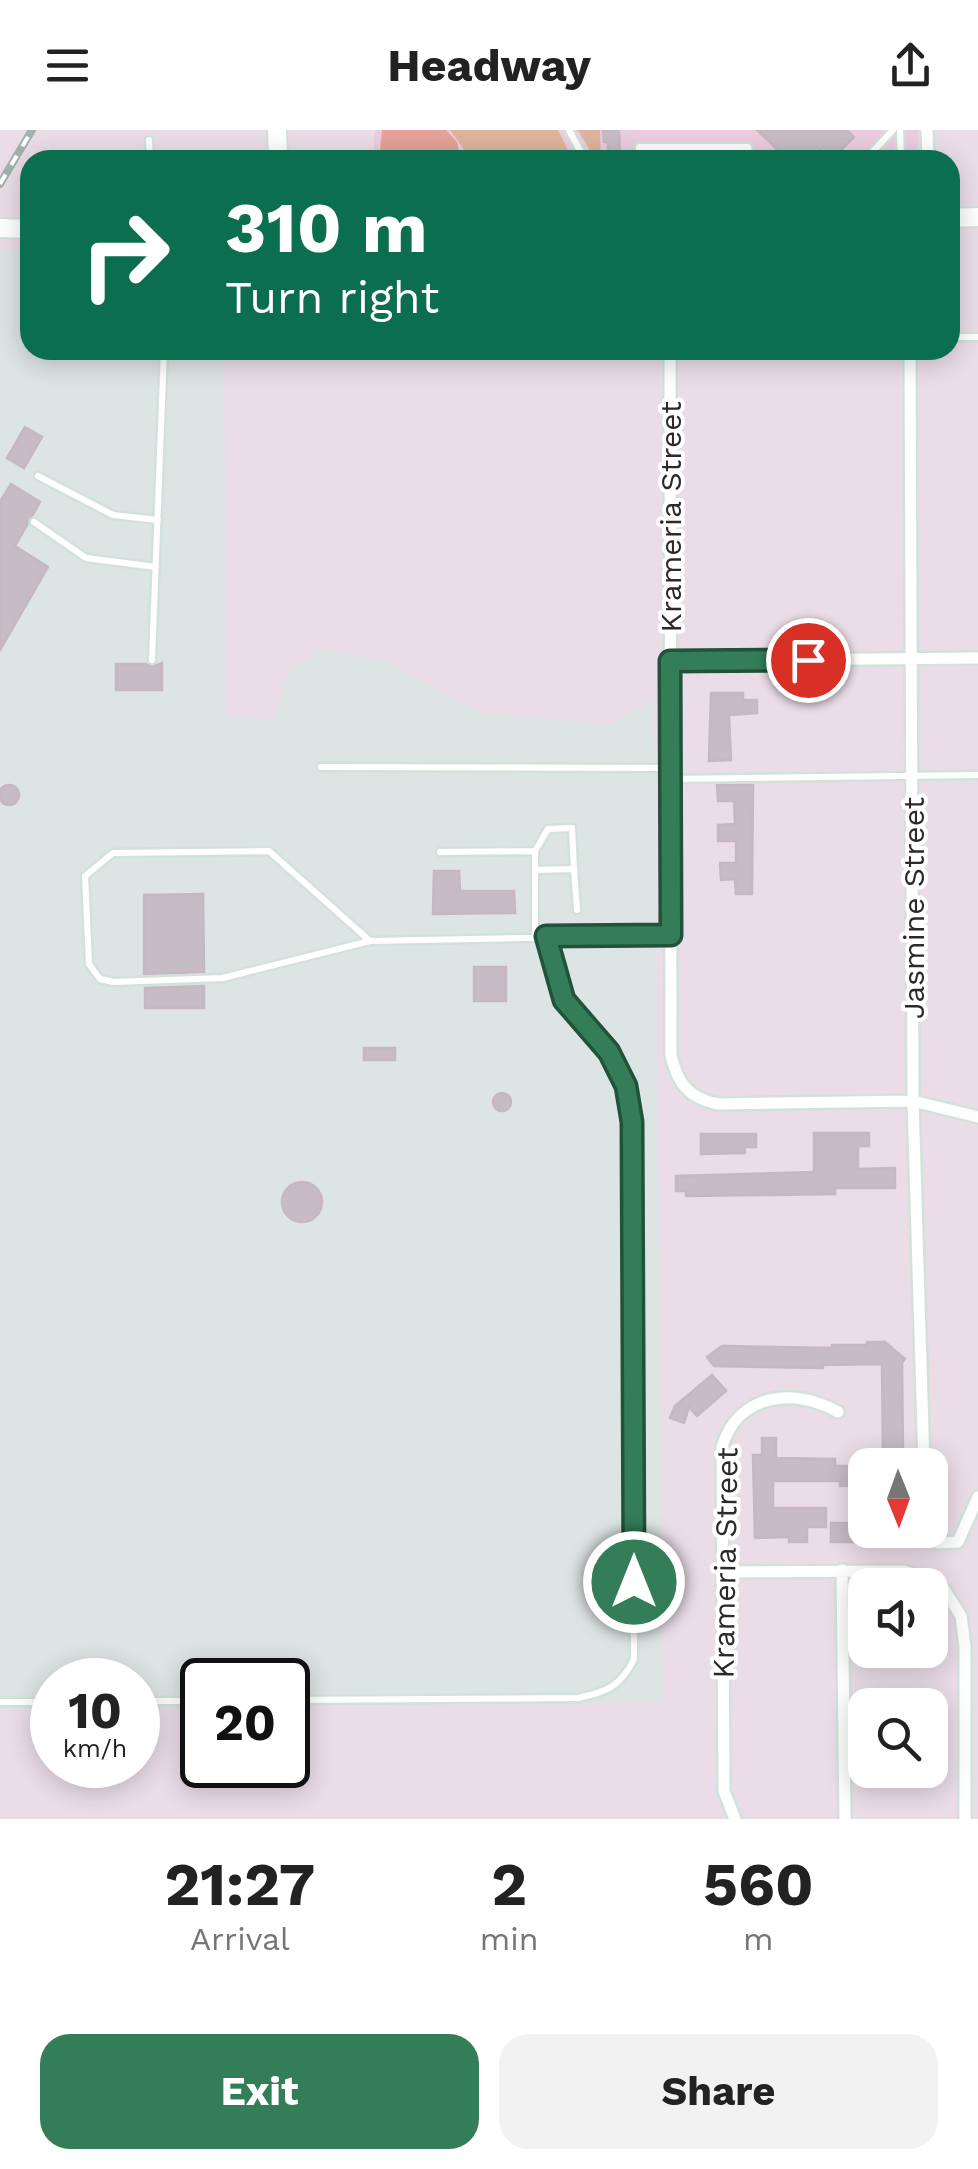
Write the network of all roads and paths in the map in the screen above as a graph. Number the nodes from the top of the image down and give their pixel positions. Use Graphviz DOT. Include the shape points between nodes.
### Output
graph roads {
  1 [pos="896,130"];
  2 [pos="150,140"];
  3 [pos="150,150"];
  4 [pos="639,150"];
  5 [pos="749,150"];
  6 [pos="875,150"];
  7 [pos="164,360"];
  8 [pos="670,360"];
  9 [pos="910,360"];
  10 [pos="38,476"];
  11 [pos="158,520"];
  12 [pos="34,522"];
  13 [pos="156,567"];
  14 [pos="978,658"];
  15 [pos="911,659"];
  16 [pos="152,660"];
  17 [pos="670,661"];
  18 [pos="321,767"];
  19 [pos="670,774"];
  20 [pos="912,776"];
  21 [pos="978,776"];
  22 [pos="440,852"];
  23 [pos="535,852"];
  24 [pos="574,869"];
  25 [pos="535,870"];
  26 [pos="577,910"];
  27 [pos="671,935"];
  28 [pos="535,936"];
  29 [pos="546,936"];
  30 [pos="370,941"];
  31 [pos="914,1101"];
  32 [pos="978,1118"];
  33 [pos="838,1412"];
  34 [pos="924,1448"];
  35 [pos="976,1505"];
  36 [pos="948,1542"];
  37 [pos="842,1570"];
  38 [pos="721,1572"];
  39 [pos="310,1700"];
  40 [pos="0,1702"];
  41 [pos="30,1702"];
  42 [pos="735,1819"];
  43 [pos="845,1819"];
  44 [pos="964,1819"];
  1 -- 6 [label="lane"];
  2 -- 3 [label="lane"];
  4 -- 5 [label="lane"];
  7 -- 11 [label="lane"];
  8 -- 17 [label="street, Krameria Street"];
  9 -- 15 [label="street, Jasmine Street"];
  10 -- 11 [label="lane" via="114,515"];
  11 -- 13 [label="lane"];
  12 -- 13 [label="lane" via="86,558"];
  13 -- 16 [label="lane"];
  14 -- 15 [label="street"];
  15 -- 17 [label="street"];
  15 -- 20 [label="street, Jasmine Street"];
  17 -- 19 [label="street, Krameria Street"];
  18 -- 19 [label="lane"];
  19 -- 20 [label="lane"];
  19 -- 27 [label="street, Krameria Street"];
  20 -- 21 [label="lane"];
  20 -- 31 [label="street, Jasmine Street"];
  22 -- 23 [label="lane"];
  23 -- 24 [label="lane" via="548,829 572,828"];
  23 -- 25 [label="lane"];
  24 -- 25 [label="lane"];
  24 -- 26 [label="lane"];
  25 -- 28 [label="lane"];
  27 -- 29 [label="lane"];
  27 -- 31 [label="street, Krameria Street" via="671,1054 679,1081 694,1096 719,1104"];
  28 -- 29 [label="lane"];
  28 -- 30 [label="lane"];
  29 -- 39 [label="lane" via="564,1000 609,1052 626,1086 632,1122 634,1658 624,1680 578,1698"];
  30 -- 30 [label="lane" via="269,851 113,853 85,876 89,964 114,982 223,978"];
  31 -- 32 [label="street"];
  31 -- 34 [label="street, Jasmine Street"];
  33 -- 38 [label="street, Krameria Street" via="782,1396 756,1404 732,1425 722,1447"];
  35 -- 36 [label="street" via="958,1542"];
  37 -- 38 [label="street"];
  37 -- 43 [label="street"];
  37 -- 44 [label="street" via="925,1578 946,1592 961,1616"];
  38 -- 42 [label="street, Krameria Street" via="724,1791"];
  40 -- 41 [label="lane"];
}
